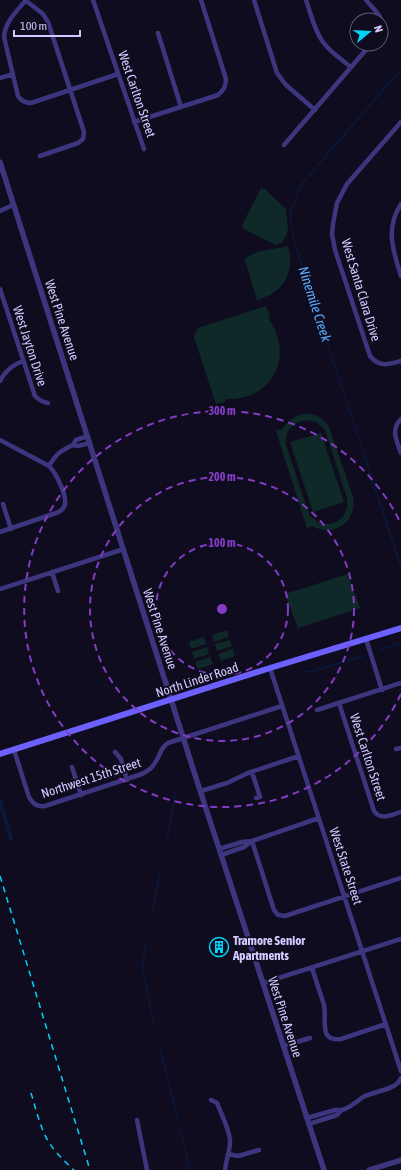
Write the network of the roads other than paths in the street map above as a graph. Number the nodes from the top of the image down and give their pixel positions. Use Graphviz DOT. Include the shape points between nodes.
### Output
graph roads {
  1 [pos="26,0"];
  2 [pos="93,0"];
  3 [pos="201,0"];
  4 [pos="254,0"];
  5 [pos="306,0"];
  6 [pos="367,0"];
  7 [pos="376,12"];
  8 [pos="158,34"];
  9 [pos="364,52"];
  10 [pos="351,67"];
  11 [pos="13,74"];
  12 [pos="118,74"];
  13 [pos="0,78"];
  14 [pos="71,90"];
  15 [pos="181,106"];
  16 [pos="315,110"];
  17 [pos="134,122"];
  18 [pos="401,122"];
  19 [pos="284,145"];
  20 [pos="144,149"];
  21 [pos="40,156"];
  22 [pos="0,162"];
  23 [pos="401,204"];
  24 [pos="13,206"];
  25 [pos="0,211"];
  26 [pos="401,276"];
  27 [pos="1,292"];
  28 [pos="23,361"];
  29 [pos="401,361"];
  30 [pos="0,381"];
  31 [pos="48,403"];
  32 [pos="401,420"];
  33 [pos="88,436"];
  34 [pos="0,440"];
  35 [pos="90,443"];
  36 [pos="73,445"];
  37 [pos="401,453"];
  38 [pos="49,466"];
  39 [pos="3,504"];
  40 [pos="11,529"];
  41 [pos="0,532"];
  42 [pos="124,549"];
  43 [pos="52,572"];
  44 [pos="0,589"];
  45 [pos="58,591"];
  46 [pos="401,628"];
  47 [pos="366,639"];
  48 [pos="270,668"];
  49 [pos="401,683"];
  50 [pos="382,690"];
  51 [pos="171,699"];
  52 [pos="339,703"];
  53 [pos="282,706"];
  54 [pos="317,710"];
  55 [pos="183,738"];
  56 [pos="401,748"];
  57 [pos="14,750"];
  58 [pos="396,750"];
  59 [pos="115,752"];
  60 [pos="0,754"];
  61 [pos="299,756"];
  62 [pos="72,767"];
  63 [pos="252,772"];
  64 [pos="127,780"];
  65 [pos="201,791"];
  66 [pos="81,795"];
  67 [pos="256,798"];
  68 [pos="401,812"];
  69 [pos="318,818"];
  70 [pos="252,841"];
  71 [pos="219,849"];
  72 [pos="221,855"];
  73 [pos="401,878"];
  74 [pos="344,897"];
  75 [pos="401,939"];
  76 [pos="362,952"];
  77 [pos="312,968"];
  78 [pos="263,983"];
  79 [pos="386,1024"];
  80 [pos="310,1038"];
  81 [pos="283,1046"];
  82 [pos="401,1071"];
  83 [pos="401,1080"];
  84 [pos="211,1100"];
  85 [pos="137,1120"];
  86 [pos="308,1121"];
  87 [pos="259,1150"];
  88 [pos="228,1154"];
  89 [pos="401,1160"];
  90 [pos="147,1170"];
  91 [pos="225,1170"];
  92 [pos="324,1170"];
  93 [pos="369,1170"];
  1 -- 11 [label="street" via="4,29"];
  1 -- 14 [label="street" via="43,14 48,22"];
  2 -- 12 [label="street, West Carlton Street"];
  3 -- 15 [label="street" via="226,78 225,87 218,95"];
  4 -- 16 [label="street" via="277,73 286,85"];
  5 -- 10 [label="street" via="320,38"];
  6 -- 7 [label="street"];
  8 -- 15 [label="street"];
  9 -- 10 [label="street"];
  10 -- 16 [label="street"];
  11 -- 13 [label="street"];
  11 -- 14 [label="street" via="18,96 24,102 31,103"];
  12 -- 14 [label="street"];
  12 -- 17 [label="street, West Carlton Street"];
  14 -- 21 [label="street" via="84,132 83,139 78,144"];
  15 -- 17 [label="street"];
  16 -- 19 [label="street"];
  17 -- 20 [label="street, West Carlton Street"];
  18 -- 29 [label="street, West Santa Clara Drive" via="347,184 337,203 332,234 370,356 378,363 388,365"];
  22 -- 24 [label="street, West Pine Avenue"];
  23 -- 26 [label="street" via="393,221 391,236"];
  24 -- 25 [label="street"];
  24 -- 33 [label="street, West Pine Avenue"];
  27 -- 28 [label="street, West Jayton Drive"];
  28 -- 30 [label="street" via="9,368"];
  28 -- 31 [label="street, West Jayton Drive" via="35,396 38,400"];
  32 -- 37 [label="street" via="395,428"];
  33 -- 35 [label="street, West Pine Avenue"];
  33 -- 36 [label="street" via="76,440"];
  34 -- 38 [label="street"];
  35 -- 36 [label="street"];
  35 -- 42 [label="street, West Pine Avenue"];
  36 -- 38 [label="street" via="59,452"];
  38 -- 40 [label="street" via="58,478 65,498 64,507 56,513"];
  39 -- 40 [label="street"];
  40 -- 41 [label="street"];
  42 -- 43 [label="street"];
  42 -- 51 [label="street, West Pine Avenue"];
  43 -- 44 [label="street"];
  43 -- 45 [label="street"];
  46 -- 47 [label="main road, North Linder Road"];
  47 -- 48 [label="main road, North Linder Road"];
  47 -- 50 [label="street"];
  48 -- 51 [label="main road, North Linder Road"];
  48 -- 53 [label="street, West State Street"];
  49 -- 50 [label="street"];
  50 -- 52 [label="street"];
  51 -- 55 [label="street, West Pine Avenue"];
  51 -- 57 [label="main road, North Linder Road"];
  52 -- 54 [label="street"];
  52 -- 68 [label="street, West Carlton Street" via="374,811 379,816"];
  53 -- 55 [label="street, Northwest 15th Street"];
  53 -- 61 [label="street, West State Street"];
  55 -- 64 [label="street, Northwest 15th Street" via="161,744 151,769"];
  55 -- 65 [label="street, West Pine Avenue"];
  56 -- 58 [label="street"];
  57 -- 60 [label="main road, North Linder Road"];
  57 -- 66 [label="street, Northwest 15th Street" via="29,798 36,805 46,806"];
  59 -- 64 [label="street" via="121,759"];
  61 -- 63 [label="street"];
  61 -- 69 [label="street, West State Street"];
  62 -- 66 [label="street"];
  63 -- 65 [label="street"];
  63 -- 67 [label="street" via="260,797"];
  64 -- 66 [label="street, Northwest 15th Street"];
  65 -- 71 [label="street, West Pine Avenue"];
  69 -- 70 [label="street"];
  69 -- 74 [label="street, West State Street"];
  70 -- 71 [label="street"];
  70 -- 72 [label="street" via="244,847"];
  70 -- 74 [label="street" via="278,916"];
  71 -- 72 [label="street, West Pine Avenue"];
  72 -- 78 [label="street, West Pine Avenue"];
  73 -- 74 [label="street"];
  74 -- 76 [label="street, West State Street"];
  75 -- 76 [label="street"];
  76 -- 77 [label="street"];
  76 -- 79 [label="street, West State Street"];
  77 -- 78 [label="street"];
  77 -- 79 [label="street" via="324,1006 327,1035 336,1040"];
  78 -- 81 [label="street, West Pine Avenue"];
  79 -- 82 [label="street, West State Street"];
  80 -- 81 [label="street"];
  81 -- 86 [label="street, West Pine Avenue"];
  83 -- 86 [label="street" via="395,1086 364,1097 347,1108"];
  84 -- 88 [label="street" via="217,1103 230,1136"];
  85 -- 90 [label="street"];
  86 -- 92 [label="street, West Pine Avenue"];
  87 -- 88 [label="street" via="238,1156"];
  88 -- 91 [label="street"];
  89 -- 93 [label="street"];
}
